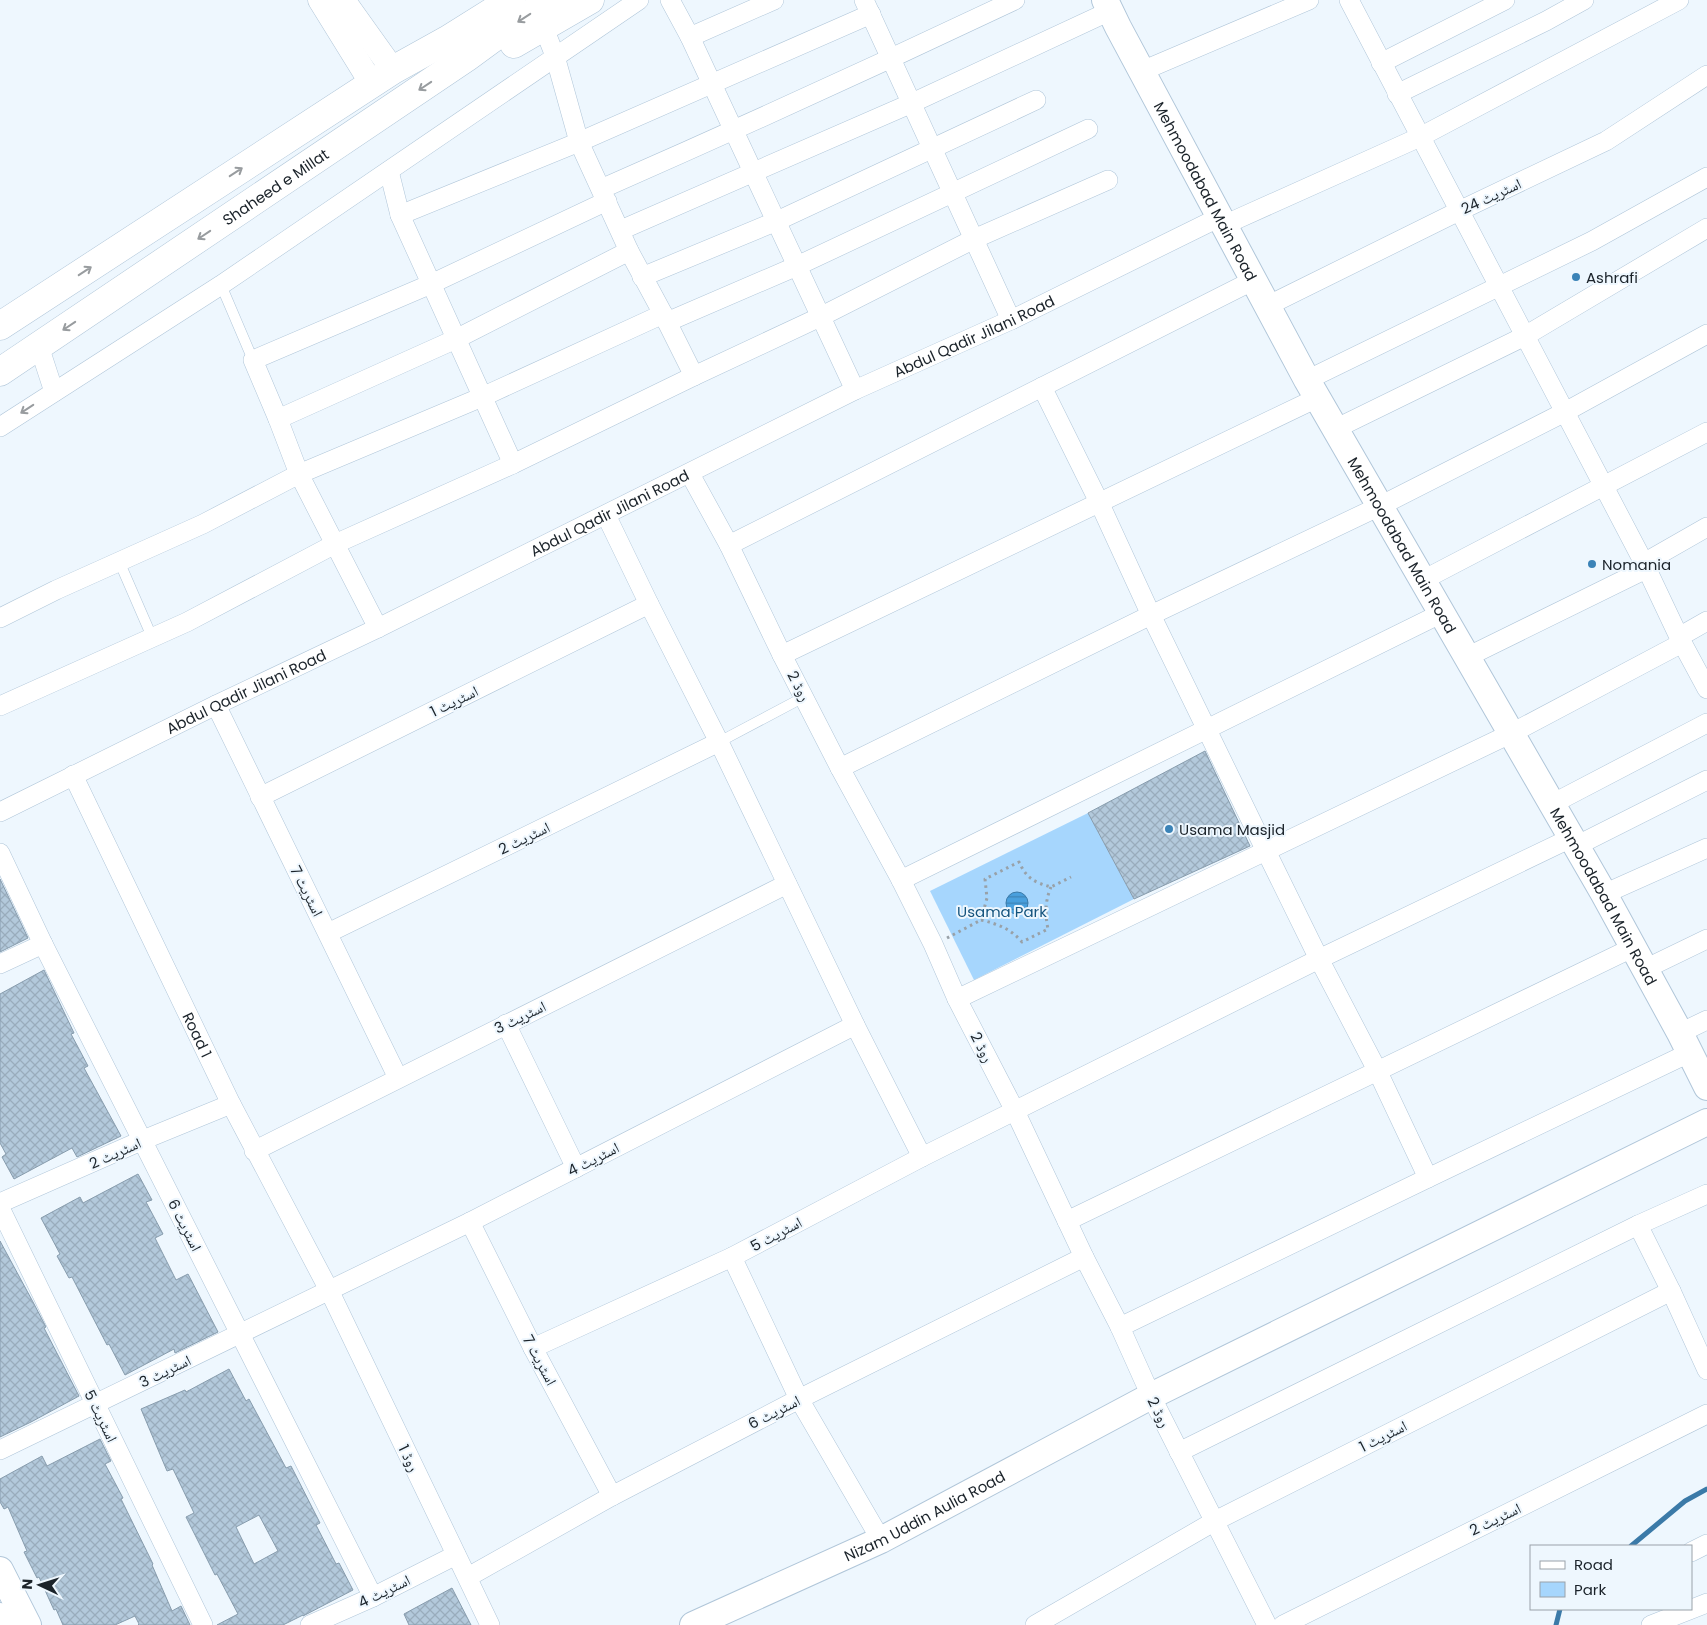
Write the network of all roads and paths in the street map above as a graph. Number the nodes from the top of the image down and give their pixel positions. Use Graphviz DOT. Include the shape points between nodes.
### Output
graph roads {
  1 [pos="320,0"];
  2 [pos="343,0"];
  3 [pos="511,0"];
  4 [pos="551,0"];
  5 [pos="590,0"];
  6 [pos="639,0"];
  7 [pos="670,0"];
  8 [pos="774,0"];
  9 [pos="1015,0"];
  10 [pos="1309,0"];
  11 [pos="1349,0"];
  12 [pos="1504,0"];
  13 [pos="1584,0"];
  14 [pos="1679,0"];
  15 [pos="1108,5"];
  16 [pos="867,7"];
  17 [pos="487,18"];
  18 [pos="544,28"];
  19 [pos="354,34"];
  20 [pos="690,37"];
  21 [pos="456,49"];
  22 [pos="555,56"];
  23 [pos="891,59"];
  24 [pos="1381,63"];
  25 [pos="1142,71"];
  26 [pos="1707,75"];
  27 [pos="382,77"];
  28 [pos="711,84"];
  29 [pos="1397,94"];
  30 [pos="1036,100"];
  31 [pos="912,103"];
  32 [pos="1088,129"];
  33 [pos="734,130"];
  34 [pos="1420,137"];
  35 [pos="579,142"];
  36 [pos="932,148"];
  37 [pos="389,171"];
  38 [pos="755,173"];
  39 [pos="1707,177"];
  40 [pos="1108,180"];
  41 [pos="953,192"];
  42 [pos="604,195"];
  43 [pos="1459,211"];
  44 [pos="400,215"];
  45 [pos="777,221"];
  46 [pos="1222,221"];
  47 [pos="1707,228"];
  48 [pos="621,230"];
  49 [pos="974,240"];
  50 [pos="629,251"];
  51 [pos="797,266"];
  52 [pos="642,277"];
  53 [pos="1254,280"];
  54 [pos="431,284"];
  55 [pos="221,286"];
  56 [pos="1499,287"];
  57 [pos="1267,306"];
  58 [pos="820,317"];
  59 [pos="665,318"];
  60 [pos="1011,320"];
  61 [pos="0,326"];
  62 [pos="1707,334"];
  63 [pos="1525,336"];
  64 [pos="456,339"];
  65 [pos="39,346"];
  66 [pos="253,360"];
  67 [pos="0,372"];
  68 [pos="694,376"];
  69 [pos="1042,387"];
  70 [pos="1312,389"];
  71 [pos="855,390"];
  72 [pos="54,392"];
  73 [pos="482,397"];
  74 [pos="1564,412"];
  75 [pos="278,419"];
  76 [pos="0,427"];
  77 [pos="1335,429"];
  78 [pos="1707,432"];
  79 [pos="513,464"];
  80 [pos="299,474"];
  81 [pos="690,474"];
  82 [pos="1604,486"];
  83 [pos="1099,502"];
  84 [pos="1380,506"];
  85 [pos="606,515"];
  86 [pos="1707,527"];
  87 [pos="336,544"];
  88 [pos="729,545"];
  89 [pos="119,561"];
  90 [pos="1645,566"];
  91 [pos="1423,580"];
  92 [pos="648,604"];
  93 [pos="1442,613"];
  94 [pos="1151,615"];
  95 [pos="0,618"];
  96 [pos="1707,621"];
  97 [pos="378,628"];
  98 [pos="152,637"];
  99 [pos="1680,640"];
  100 [pos="782,655"];
  101 [pos="1467,657"];
  102 [pos="1707,689"];
  103 [pos="804,697"];
  104 [pos="216,704"];
  105 [pos="0,706"];
  106 [pos="1707,723"];
  107 [pos="1207,728"];
  108 [pos="1512,733"];
  109 [pos="719,742"];
  110 [pos="840,768"];
  111 [pos="73,775"];
  112 [pos="1707,780"];
  113 [pos="260,797"];
  114 [pos="1552,804"];
  115 [pos="0,812"];
  116 [pos="1574,842"];
  117 [pos="1707,848"];
  118 [pos="1266,851"];
  119 [pos="0,853"];
  120 [pos="1071,877"];
  121 [pos="901,880"];
  122 [pos="787,884"];
  123 [pos="1051,887"];
  124 [pos="1604,894"];
  125 [pos="981,920"];
  126 [pos="328,933"];
  127 [pos="958,933"];
  128 [pos="1707,939"];
  129 [pos="43,944"];
  130 [pos="1638,958"];
  131 [pos="1319,959"];
  132 [pos="0,964"];
  133 [pos="957,999"];
  134 [pos="1707,1020"];
  135 [pos="506,1024"];
  136 [pos="855,1025"];
  137 [pos="1684,1043"];
  138 [pos="1377,1070"];
  139 [pos="398,1078"];
  140 [pos="1707,1087"];
  141 [pos="231,1104"];
  142 [pos="1015,1111"];
  143 [pos="1707,1122"];
  144 [pos="142,1140"];
  145 [pos="254,1151"];
  146 [pos="922,1157"];
  147 [pos="576,1168"];
  148 [pos="1428,1178"];
  149 [pos="1707,1194"];
  150 [pos="0,1203"];
  151 [pos="0,1208"];
  152 [pos="1067,1221"];
  153 [pos="470,1222"];
  154 [pos="1638,1225"];
  155 [pos="732,1257"];
  156 [pos="1084,1257"];
  157 [pos="329,1290"];
  158 [pos="1671,1291"];
  159 [pos="1120,1328"];
  160 [pos="240,1334"];
  161 [pos="533,1348"];
  162 [pos="1707,1370"];
  163 [pos="1151,1396"];
  164 [pos="799,1399"];
  165 [pos="95,1404"];
  166 [pos="1707,1414"];
  167 [pos="0,1450"];
  168 [pos="1179,1452"];
  169 [pos="612,1496"];
  170 [pos="1215,1521"];
  171 [pos="881,1540"];
  172 [pos="1707,1544"];
  173 [pos="1692,1552"];
  174 [pos="456,1555"];
  175 [pos="0,1570"];
  176 [pos="468,1577"];
  177 [pos="372,1597"];
  178 [pos="1707,1604"];
  179 [pos="1691,1610"];
  180 [pos="1692,1610"];
  181 [pos="0,1616"];
  182 [pos="1038,1624"];
  183 [pos="4,1625"];
  184 [pos="28,1625"];
  185 [pos="203,1625"];
  186 [pos="310,1625"];
  187 [pos="490,1625"];
  188 [pos="693,1625"];
  189 [pos="1267,1625"];
  190 [pos="1283,1625"];
  191 [pos="1651,1625"];
  1 -- 19 [label="street"];
  2 -- 19 [label="street"];
  3 -- 17 [label="main road, Shaheed e Millat"];
  4 -- 17 [label="main road, Shaheed e Millat, one-way"];
  5 -- 18 [label="main road"];
  6 -- 22 [label="street"];
  7 -- 20 [label="street"];
  8 -- 20 [label="street"];
  9 -- 23 [label="street"];
  10 -- 25 [label="street"];
  11 -- 24 [label="street"];
  12 -- 24 [label="street"];
  13 -- 29 [label="street"];
  14 -- 34 [label="street, Abdul Qadir Jilani Road"];
  15 -- 25 [label="main road, Mehmoodabad Main Road"];
  15 -- 31 [label="street"];
  16 -- 23 [label="street"];
  16 -- 28 [label="street"];
  17 -- 21 [label="main road, Shaheed e Millat"];
  17 -- 21 [label="main road" via="457,20"];
  18 -- 21 [label="main road" via="496,54"];
  18 -- 22 [label="street"];
  19 -- 27 [label="street"];
  20 -- 28 [label="street"];
  21 -- 27 [label="main road, Shaheed e Millat"];
  21 -- 65 [label="main road, Shaheed e Millat, one-way"];
  22 -- 35 [label="street"];
  22 -- 37 [label="street"];
  23 -- 31 [label="street"];
  23 -- 33 [label="street"];
  24 -- 29 [label="street"];
  25 -- 46 [label="main road, Mehmoodabad Main Road"];
  26 -- 43 [label="street, اسٹریٹ 24" via="1606,142"];
  61 -- 27 [label="main road, Shaheed e Millat, one-way"];
  28 -- 33 [label="street"];
  28 -- 35 [label="street"];
  29 -- 34 [label="street"];
  30 -- 36 [label="street"];
  31 -- 36 [label="street"];
  31 -- 38 [label="street"];
  32 -- 41 [label="street"];
  33 -- 38 [label="street"];
  33 -- 42 [label="street"];
  34 -- 43 [label="street"];
  34 -- 46 [label="street, Abdul Qadir Jilani Road"];
  35 -- 42 [label="street"];
  35 -- 44 [label="street"];
  36 -- 41 [label="street"];
  36 -- 45 [label="street"];
  37 -- 44 [label="street"];
  37 -- 55 [label="street"];
  38 -- 45 [label="street"];
  38 -- 48 [label="street"];
  39 -- 56 [label="street" via="1592,241"];
  40 -- 49 [label="street"];
  41 -- 49 [label="street"];
  41 -- 51 [label="street"];
  42 -- 48 [label="street"];
  42 -- 54 [label="street"];
  43 -- 56 [label="street"];
  43 -- 57 [label="street, اسٹریٹ 24"];
  44 -- 54 [label="street"];
  45 -- 51 [label="street"];
  45 -- 52 [label="street"];
  46 -- 53 [label="main road, Mehmoodabad Main Road"];
  46 -- 60 [label="street, Abdul Qadir Jilani Road"];
  47 -- 63 [label="street"];
  48 -- 50 [label="street"];
  49 -- 58 [label="street"];
  49 -- 60 [label="street"];
  50 -- 52 [label="street"];
  50 -- 64 [label="street"];
  51 -- 58 [label="street"];
  51 -- 59 [label="street"];
  52 -- 59 [label="street"];
  53 -- 57 [label="main road, Mehmoodabad Main Road"];
  53 -- 69 [label="street"];
  54 -- 64 [label="street"];
  54 -- 66 [label="street"];
  55 -- 66 [label="lane"];
  55 -- 72 [label="street"];
  56 -- 63 [label="street"];
  56 -- 70 [label="street"];
  57 -- 70 [label="main road, Mehmoodabad Main Road"];
  58 -- 68 [label="street"];
  58 -- 71 [label="street"];
  59 -- 68 [label="street"];
  59 -- 73 [label="street"];
  60 -- 71 [label="street, Abdul Qadir Jilani Road"];
  62 -- 74 [label="street"];
  63 -- 74 [label="street"];
  63 -- 77 [label="street"];
  64 -- 73 [label="street"];
  64 -- 75 [label="street"];
  65 -- 67 [label="main road, Shaheed e Millat"];
  65 -- 72 [label="street"];
  66 -- 75 [label="street"];
  68 -- 79 [label="street"];
  69 -- 83 [label="street"];
  69 -- 88 [label="street"];
  70 -- 77 [label="main road, Mehmoodabad Main Road"];
  70 -- 83 [label="street"];
  71 -- 81 [label="street, Abdul Qadir Jilani Road"];
  72 -- 76 [label="street, one-way"];
  73 -- 79 [label="street"];
  73 -- 80 [label="street"];
  74 -- 82 [label="street"];
  74 -- 84 [label="street"];
  75 -- 80 [label="street"];
  77 -- 84 [label="main road, Mehmoodabad Main Road"];
  78 -- 82 [label="street"];
  79 -- 87 [label="street"];
  80 -- 87 [label="street"];
  80 -- 89 [label="street" via="203,524"];
  81 -- 85 [label="street, Abdul Qadir Jilani Road"];
  81 -- 88 [label="street, روڈ 2"];
  82 -- 90 [label="street"];
  82 -- 91 [label="street"];
  83 -- 94 [label="street"];
  83 -- 100 [label="street"];
  84 -- 91 [label="main road, Mehmoodabad Main Road"];
  84 -- 94 [label="street"];
  85 -- 92 [label="street"];
  85 -- 97 [label="street, Abdul Qadir Jilani Road"];
  86 -- 90 [label="street"];
  87 -- 97 [label="street"];
  87 -- 98 [label="street"];
  88 -- 100 [label="street, روڈ 2"];
  89 -- 95 [label="street"];
  89 -- 98 [label="lane"];
  90 -- 99 [label="street"];
  90 -- 101 [label="street"];
  91 -- 93 [label="main road, Mehmoodabad Main Road"];
  92 -- 109 [label="street"];
  92 -- 113 [label="street, اسٹریٹ 1"];
  93 -- 101 [label="main road, Mehmoodabad Main Road"];
  93 -- 107 [label="street"];
  94 -- 107 [label="street"];
  94 -- 110 [label="street"];
  96 -- 99 [label="street"];
  97 -- 104 [label="street, Abdul Qadir Jilani Road"];
  98 -- 105 [label="street"];
  99 -- 102 [label="street"];
  99 -- 108 [label="street"];
  100 -- 103 [label="street, روڈ 2"];
  101 -- 108 [label="main road, Mehmoodabad Main Road"];
  103 -- 109 [label="lane"];
  103 -- 110 [label="street, روڈ 2"];
  104 -- 111 [label="street, Abdul Qadir Jilani Road"];
  104 -- 113 [label="street, اسٹریٹ 7"];
  106 -- 114 [label="street"];
  107 -- 118 [label="street"];
  107 -- 121 [label="street"];
  108 -- 114 [label="main road, Mehmoodabad Main Road"];
  108 -- 118 [label="street"];
  109 -- 122 [label="street"];
  109 -- 126 [label="street, اسٹریٹ 2"];
  110 -- 121 [label="street, روڈ 2"];
  111 -- 115 [label="street, Abdul Qadir Jilani Road"];
  111 -- 141 [label="street, Road 1"];
  112 -- 116 [label="street, اسٹریٹ 5"];
  113 -- 126 [label="street, اسٹریٹ 7"];
  114 -- 116 [label="main road, Mehmoodabad Main Road"];
  116 -- 124 [label="main road, Mehmoodabad Main Road"];
  116 -- 131 [label="street, اسٹریٹ 5"];
  117 -- 124 [label="street"];
  118 -- 131 [label="street"];
  118 -- 133 [label="street"];
  119 -- 129 [label="street, اسٹریٹ 6"];
  120 -- 123 [label="path"];
  121 -- 133 [label="street, روڈ 2"];
  122 -- 135 [label="street, اسٹریٹ 3"];
  122 -- 136 [label="street"];
  123 -- 125 [label="path" via="1046,897 1048,929 1022,942 1006,928"];
  123 -- 125 [label="path" via="1028,877 1019,862 985,879 987,898"];
  124 -- 130 [label="main road, Mehmoodabad Main Road"];
  125 -- 127 [label="path"];
  126 -- 139 [label="street, اسٹریٹ 7"];
  128 -- 130 [label="street"];
  129 -- 132 [label="street"];
  129 -- 144 [label="street, اسٹریٹ 6"];
  130 -- 137 [label="main road, Mehmoodabad Main Road"];
  130 -- 138 [label="street"];
  131 -- 138 [label="street"];
  131 -- 142 [label="street, اسٹریٹ 5"];
  133 -- 142 [label="street, روڈ 2"];
  134 -- 137 [label="street"];
  135 -- 139 [label="street, اسٹریٹ 3"];
  135 -- 147 [label="street"];
  136 -- 146 [label="street"];
  136 -- 147 [label="street, اسٹریٹ 4"];
  137 -- 140 [label="main road, Mehmoodabad Main Road"];
  137 -- 148 [label="street"];
  138 -- 148 [label="street"];
  138 -- 152 [label="street"];
  139 -- 145 [label="street, اسٹریٹ 3"];
  141 -- 144 [label="street, اسٹریٹ 2"];
  141 -- 145 [label="street, Road 1"];
  142 -- 146 [label="street, اسٹریٹ 5"];
  142 -- 152 [label="street, روڈ 2"];
  143 -- 163 [label="main road, Nizam Uddin Aulia Road"];
  144 -- 150 [label="street, اسٹریٹ 2"];
  144 -- 160 [label="street, اسٹریٹ 6"];
  145 -- 157 [label="street, Road 1"];
  146 -- 155 [label="street, اسٹریٹ 5"];
  147 -- 153 [label="street, اسٹریٹ 4"];
  148 -- 159 [label="street"];
  149 -- 154 [label="street"];
  151 -- 165 [label="street, اسٹریٹ 5"];
  152 -- 156 [label="street, روڈ 2"];
  153 -- 157 [label="street, اسٹریٹ 4"];
  153 -- 161 [label="street, اسٹریٹ 7"];
  154 -- 158 [label="street"];
  154 -- 168 [label="street"];
  155 -- 161 [label="street, اسٹریٹ 5"];
  155 -- 164 [label="street"];
  156 -- 159 [label="street, روڈ 2"];
  156 -- 164 [label="street, اسٹریٹ 6"];
  157 -- 160 [label="street, اسٹریٹ 3"];
  157 -- 174 [label="street, روڈ 1"];
  158 -- 162 [label="street"];
  158 -- 170 [label="street, اسٹریٹ 1"];
  159 -- 163 [label="street, روڈ 2"];
  160 -- 165 [label="street, اسٹریٹ 3"];
  160 -- 177 [label="street, اسٹریٹ 6"];
  161 -- 169 [label="street, اسٹریٹ 7"];
  163 -- 168 [label="street, روڈ 2"];
  163 -- 171 [label="main road, Nizam Uddin Aulia Road"];
  164 -- 169 [label="street, اسٹریٹ 6"];
  164 -- 171 [label="street"];
  165 -- 167 [label="street, اسٹریٹ 3"];
  165 -- 185 [label="street, اسٹریٹ 5"];
  166 -- 190 [label="street, اسٹریٹ 2"];
  168 -- 170 [label="street, روڈ 2"];
  169 -- 176 [label="street, اسٹریٹ 6"];
  170 -- 182 [label="street, اسٹریٹ 1"];
  170 -- 189 [label="street, روڈ 2"];
  171 -- 188 [label="main road, Nizam Uddin Aulia Road"];
  172 -- 173 [label="street"];
  174 -- 176 [label="street, روڈ 1"];
  174 -- 177 [label="street, اسٹریٹ 4"];
  175 -- 184 [label="main road"];
  176 -- 187 [label="street, روڈ 1"];
  177 -- 186 [label="street, اسٹریٹ 4"];
  178 -- 180 [label="street"];
  179 -- 191 [label="street"];
  181 -- 183 [label="main road"];
}
